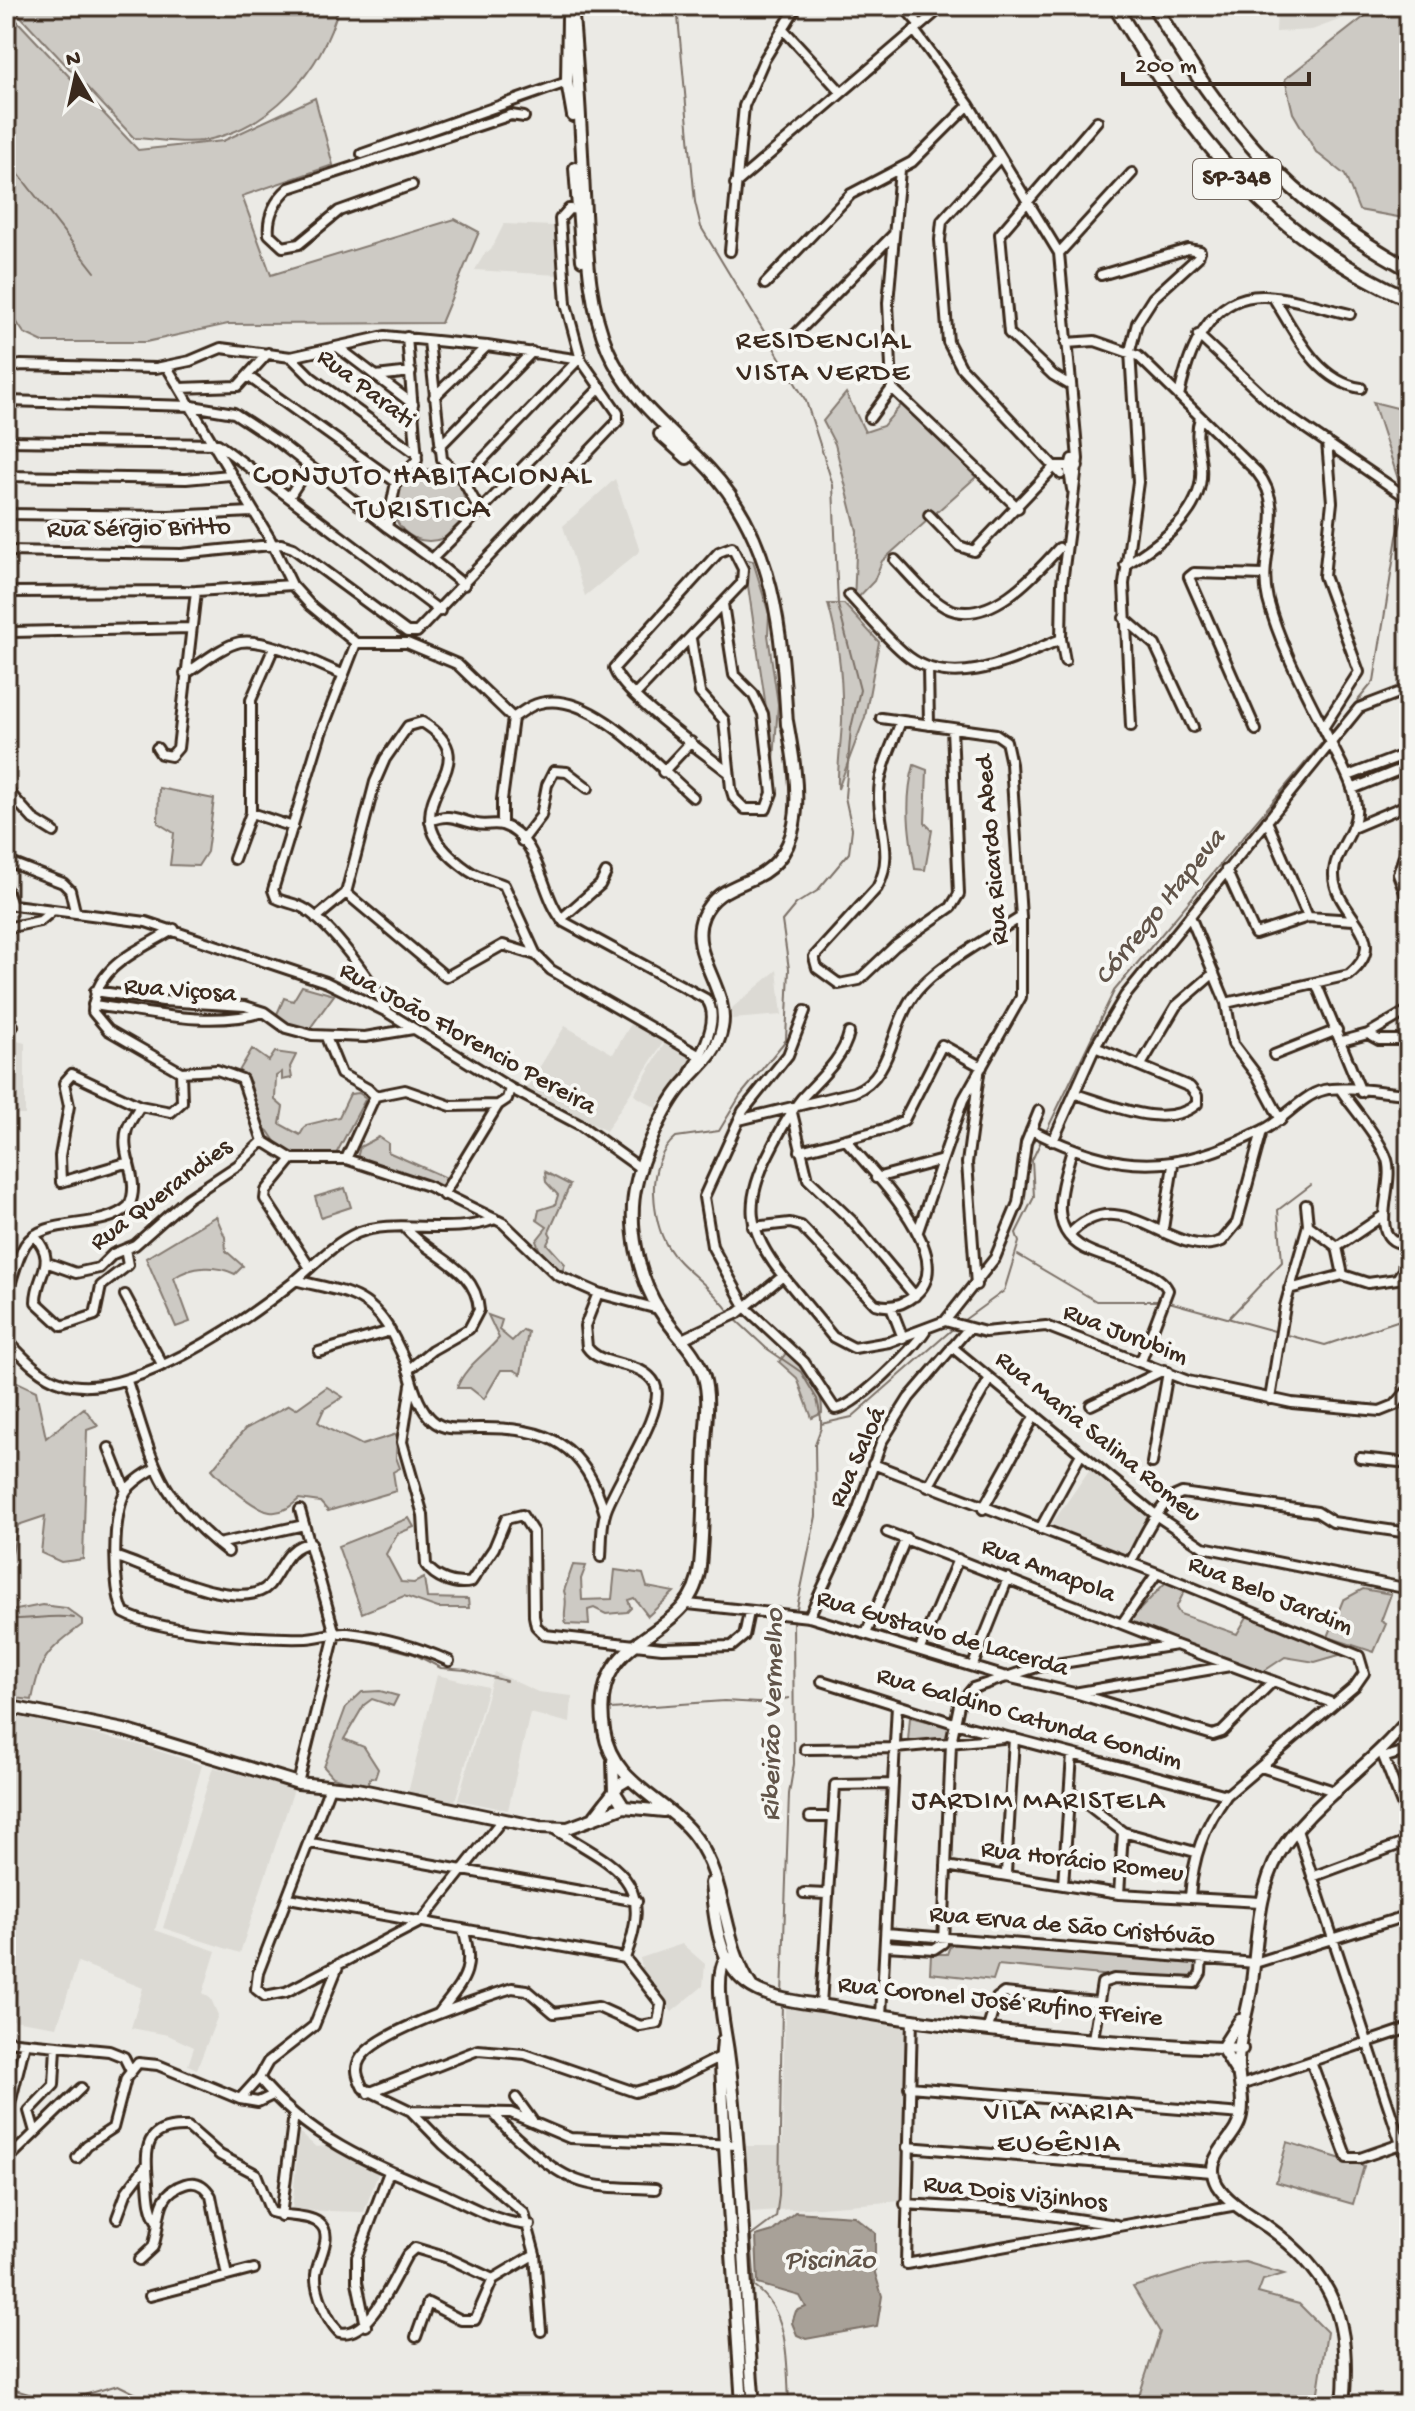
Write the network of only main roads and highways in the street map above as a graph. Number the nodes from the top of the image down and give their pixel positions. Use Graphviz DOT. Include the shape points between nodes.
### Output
graph roads {
  1 [pos="570,6"];
  2 [pos="1115,6"];
  3 [pos="1154,6"];
  4 [pos="578,75"];
  5 [pos="567,82"];
  6 [pos="581,211"];
  7 [pos="1409,269"];
  8 [pos="1409,299"];
  9 [pos="6,1706"];
  10 [pos="1409,1718"];
  11 [pos="613,1761"];
  12 [pos="629,1779"];
  13 [pos="614,1791"];
  14 [pos="649,1805"];
  15 [pos="624,1807"];
  16 [pos="593,1817"];
  17 [pos="710,1865"];
  18 [pos="732,1962"];
  19 [pos="1249,2000"];
  20 [pos="1245,2011"];
  21 [pos="1222,2048"];
  22 [pos="1242,2049"];
  23 [pos="725,2055"];
  24 [pos="1240,2080"];
  25 [pos="742,2405"];
  26 [pos="754,2405"];
  27 [pos="1343,2405"];
  1 -- 4 [label="main road"];
  1 -- 5 [label="main road"];
  2 -- 8 [label="highway, SP-348" via="1190,124 1261,204 1366,280"];
  3 -- 7 [label="highway, SP-348" via="1209,96 1281,180 1331,222"];
  4 -- 5 [label="main road"];
  4 -- 6 [label="main road"];
  5 -- 6 [label="main road"];
  6 -- 11 [label="main road" via="590,317 604,359 640,412 732,507 776,613 793,835 768,871 719,894 701,920 701,945 721,993 718,1042 682,1086 635,1188 635,1232 644,1280 701,1369 707,1403 697,1587 688,1604 631,1645 616,1663 603,1703 604,1733"];
  9 -- 16 [label="main road" via="115,1727 355,1795 556,1830"];
  10 -- 19 [label="main road" via="1384,1754 1297,1830 1280,1853 1261,1902"];
  11 -- 12 [label="main road"];
  11 -- 13 [label="main road"];
  12 -- 13 [label="main road"];
  12 -- 14 [label="main road"];
  13 -- 15 [label="main road"];
  13 -- 16 [label="main road"];
  14 -- 15 [label="main road"];
  14 -- 17 [label="main road" via="688,1829"];
  15 -- 16 [label="main road"];
  17 -- 18 [label="main road"];
  17 -- 18 [label="main road" via="718,1930"];
  18 -- 21 [label="main road, Rua Coronel José Rufino Freire" via="752,1987 776,1996 881,2016"];
  18 -- 23 [label="main road" via="721,1991"];
  19 -- 20 [label="main road"];
  19 -- 22 [label="main road"];
  20 -- 21 [label="main road"];
  20 -- 22 [label="main road"];
  21 -- 22 [label="main road, Rua Coronel José Rufino Freire"];
  21 -- 24 [label="main road"];
  22 -- 24 [label="main road"];
  23 -- 25 [label="main road" via="725,2146"];
  23 -- 26 [label="main road" via="737,2145"];
  24 -- 27 [label="main road" via="1242,2114 1212,2172 1222,2192 1296,2248 1328,2286 1341,2327"];
}
